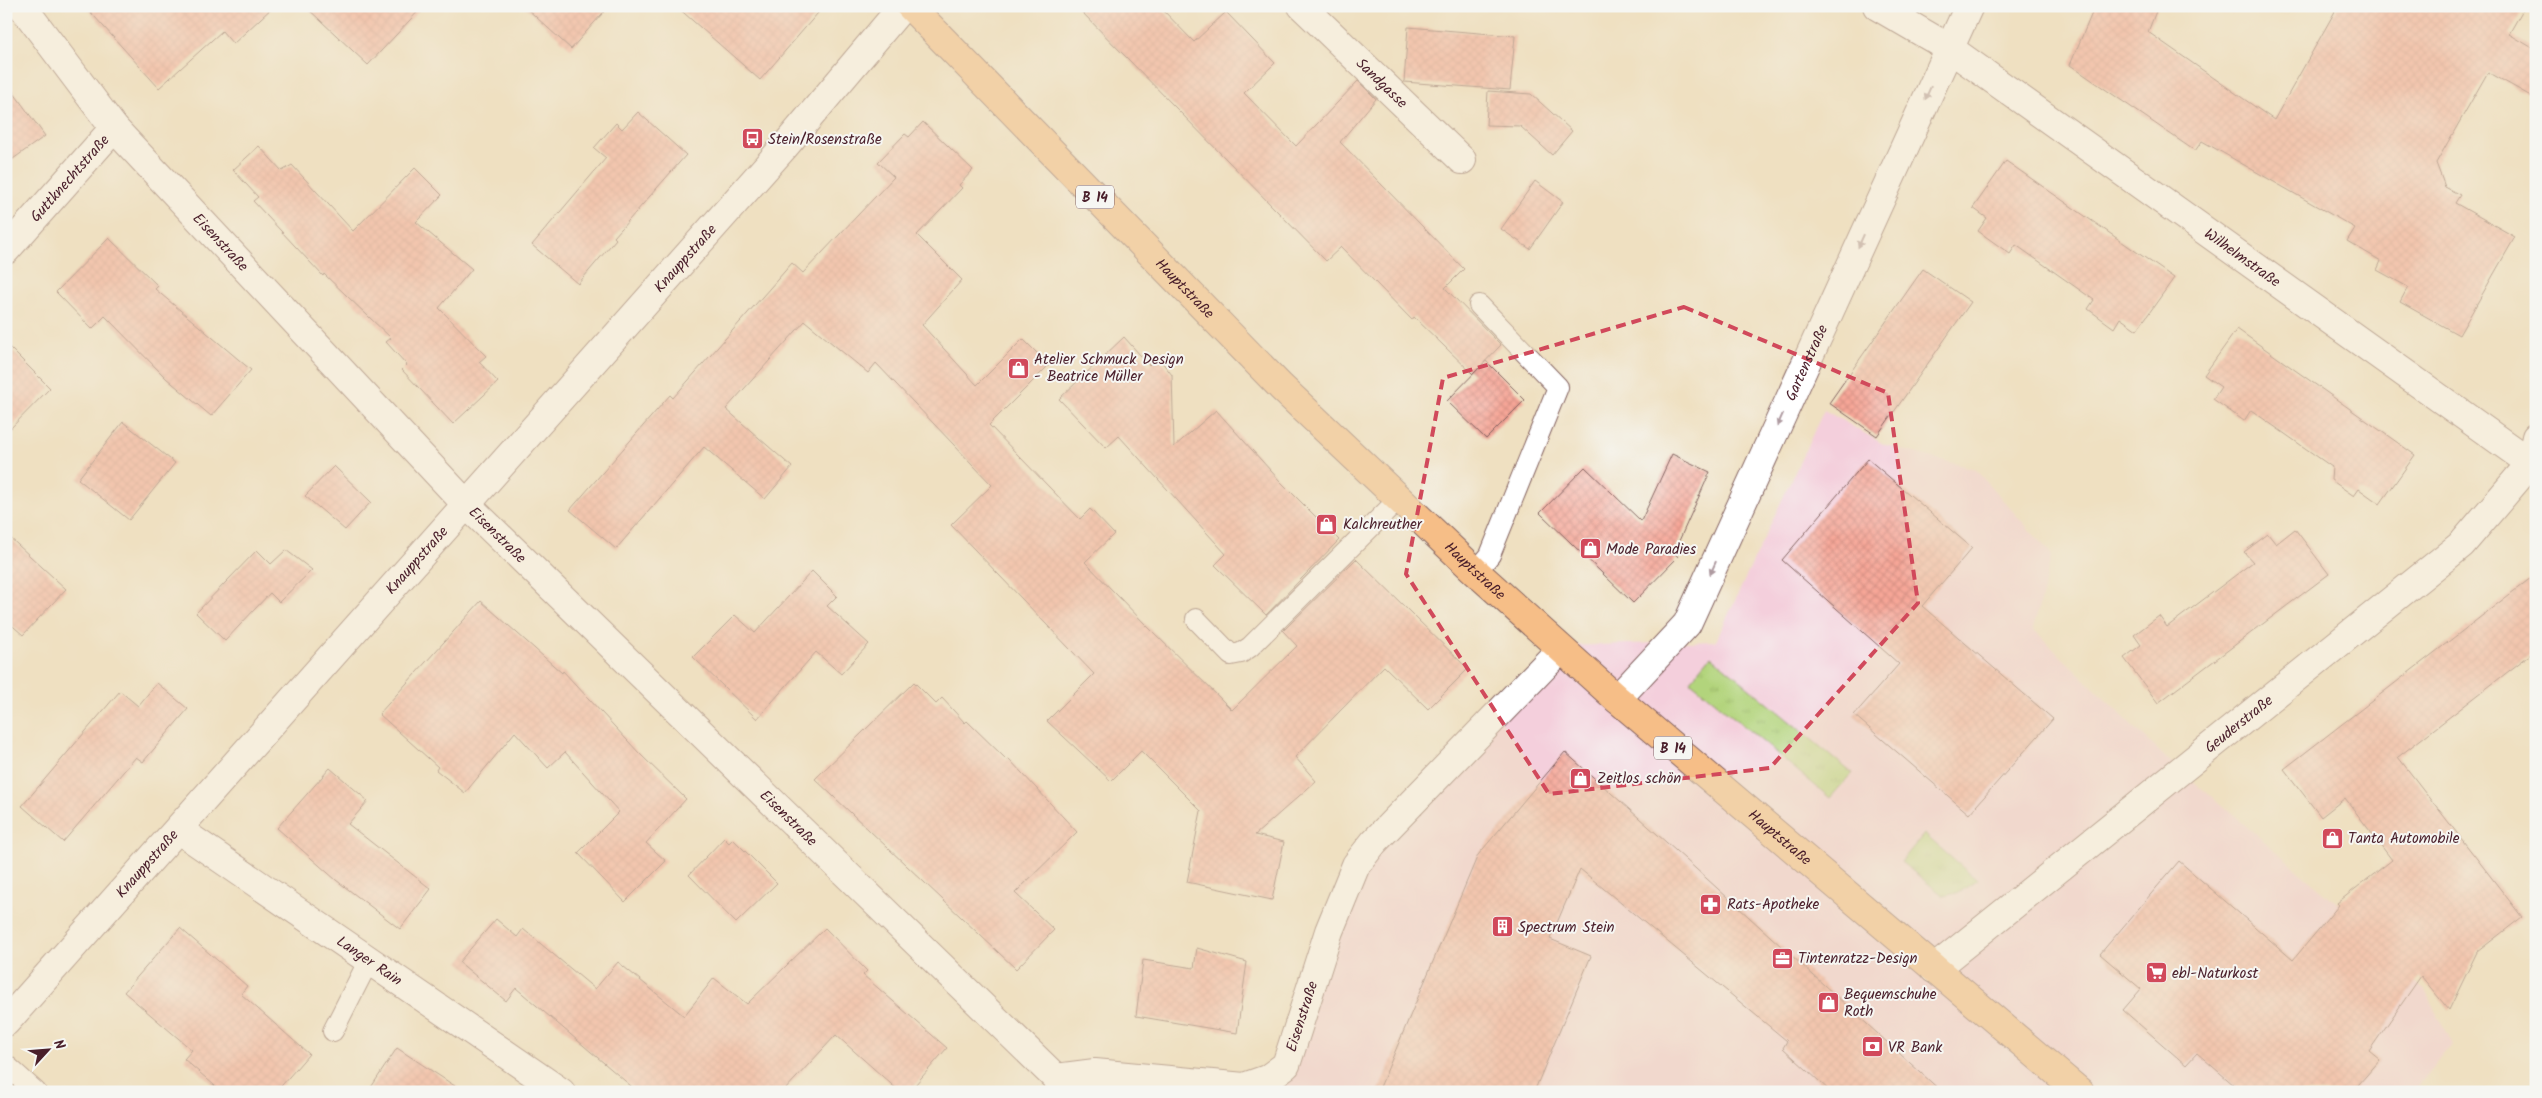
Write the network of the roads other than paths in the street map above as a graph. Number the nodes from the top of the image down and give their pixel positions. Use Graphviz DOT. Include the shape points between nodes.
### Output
graph roads {
  1 [pos="22,6"];
  2 [pos="904,6"];
  3 [pos="910,6"];
  4 [pos="1302,6"];
  5 [pos="1877,6"];
  6 [pos="1969,6"];
  7 [pos="1949,48"];
  8 [pos="114,128"];
  9 [pos="1462,160"];
  10 [pos="6,250"];
  11 [pos="1479,305"];
  12 [pos="2536,437"];
  13 [pos="2533,466"];
  14 [pos="1399,499"];
  15 [pos="467,505"];
  16 [pos="1476,572"];
  17 [pos="1196,619"];
  18 [pos="1560,650"];
  19 [pos="1617,700"];
  20 [pos="179,830"];
  21 [pos="369,960"];
  22 [pos="1934,969"];
  23 [pos="6,1022"];
  24 [pos="333,1032"];
  25 [pos="6,1065"];
  26 [pos="1053,1085"];
  27 [pos="1270,1086"];
  28 [pos="36,1092"];
  29 [pos="561,1092"];
  30 [pos="2080,1092"];
  1 -- 8 [label="street, Eisenstraße"];
  2 -- 15 [label="street, Knauppstraße" via="785,146"];
  3 -- 14 [label="main road, Hauptstraße / B 14" via="1281,387"];
  4 -- 9 [label="street, Sandgasse"];
  5 -- 7 [label="street, Wilhelmstraße"];
  6 -- 7 [label="street, Gartenstraße"];
  7 -- 13 [label="street, Wilhelmstraße"];
  7 -- 19 [label="street, Gartenstraße, one-way" via="1688,624"];
  8 -- 10 [label="street, Guttknechtstraße"];
  8 -- 15 [label="street, Eisenstraße"];
  11 -- 16 [label="lane" via="1558,387 1490,555"];
  12 -- 13 [label="street"];
  13 -- 22 [label="street, Geuderstraße" via="2462,544"];
  14 -- 16 [label="main road, Hauptstraße / B 14"];
  14 -- 17 [label="lane" via="1241,653 1231,655"];
  15 -- 20 [label="street, Knauppstraße"];
  15 -- 26 [label="street, Eisenstraße"];
  16 -- 18 [label="main road, Hauptstraße / B 14"];
  18 -- 19 [label="main road, Hauptstraße / B 14"];
  18 -- 27 [label="street, Eisenstraße" via="1374,842 1356,866 1329,931 1286,1065"];
  19 -- 22 [label="main road, Hauptstraße / B 14"];
  20 -- 21 [label="street, Langer Rain"];
  20 -- 23 [label="street, Knauppstraße"];
  21 -- 24 [label="lane"];
  21 -- 29 [label="street, Langer Rain"];
  22 -- 30 [label="main road, Hauptstraße / B 14"];
  25 -- 28 [label="lane"];
  26 -- 27 [label="street, Eisenstraße" via="1095,1073 1244,1087"];
}
